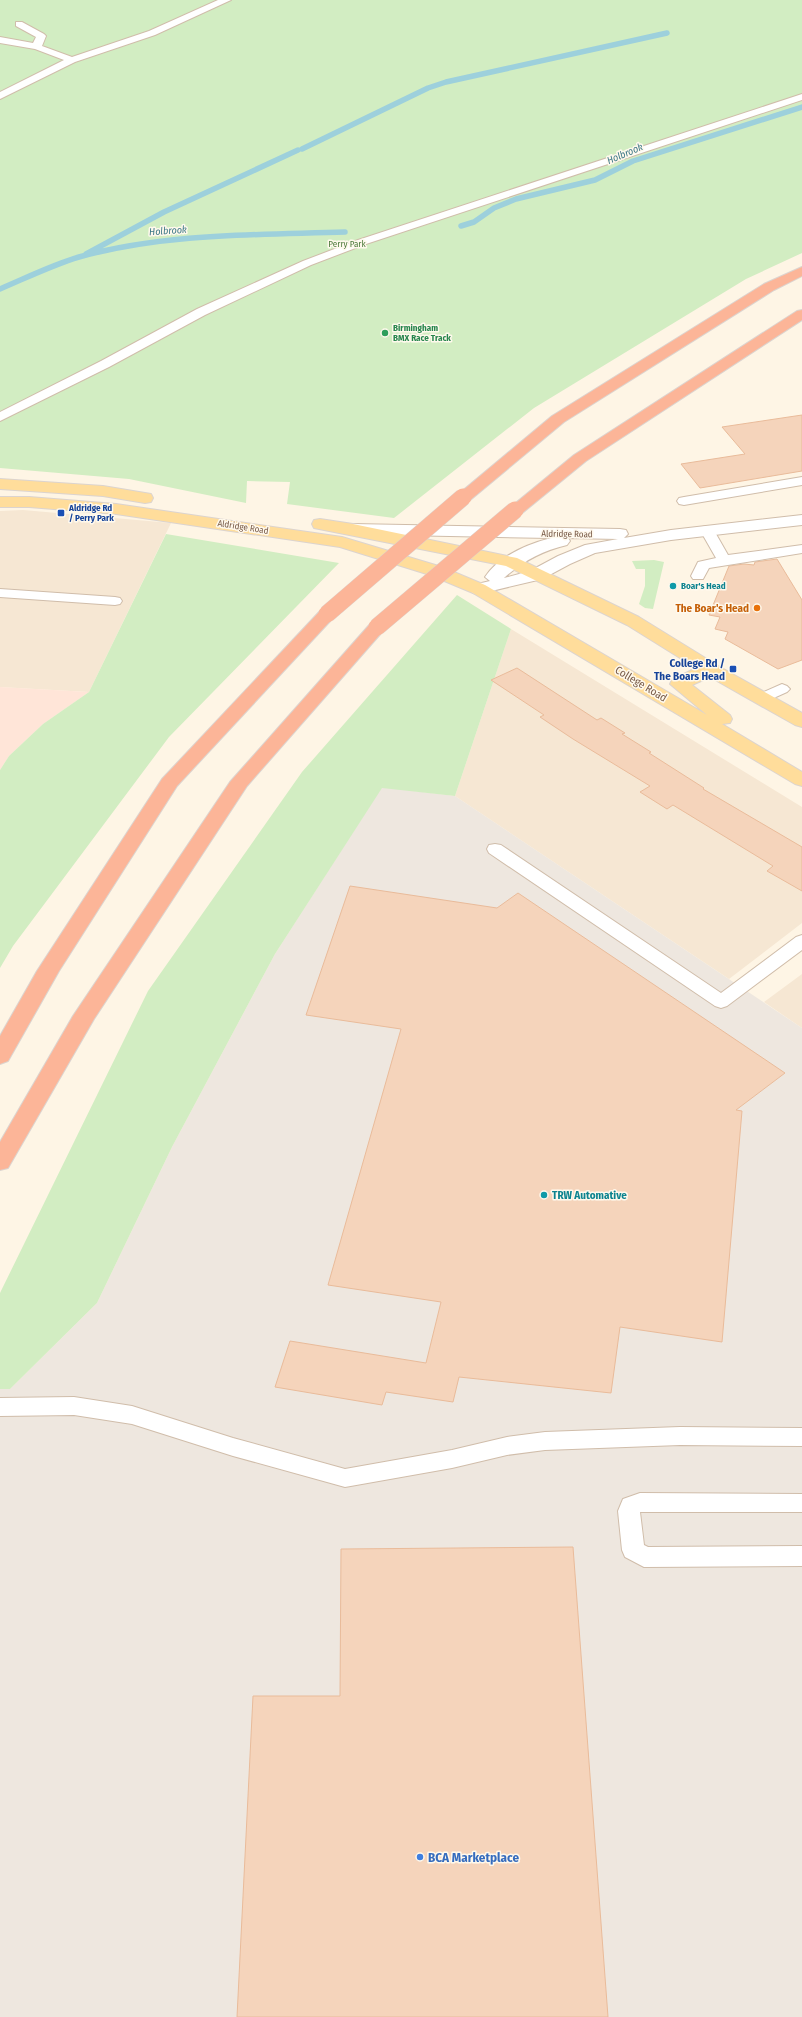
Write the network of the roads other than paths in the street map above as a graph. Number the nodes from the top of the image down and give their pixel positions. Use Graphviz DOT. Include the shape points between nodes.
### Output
graph roads {
  1 [pos="226,0"];
  2 [pos="19,24"];
  3 [pos="0,40"];
  4 [pos="35,47"];
  5 [pos="72,60"];
  6 [pos="0,96"];
  7 [pos="802,97"];
  8 [pos="802,271"];
  9 [pos="802,314"];
  10 [pos="0,417"];
  11 [pos="802,481"];
  12 [pos="0,484"];
  13 [pos="0,502"];
  14 [pos="684,502"];
  15 [pos="802,520"];
  16 [pos="353,529"];
  17 [pos="707,530"];
  18 [pos="614,534"];
  19 [pos="672,535"];
  20 [pos="802,549"];
  21 [pos="724,560"];
  22 [pos="511,562"];
  23 [pos="536,575"];
  24 [pos="698,576"];
  25 [pos="479,589"];
  26 [pos="0,593"];
  27 [pos="115,601"];
  28 [pos="713,671"];
  29 [pos="782,689"];
  30 [pos="762,698"];
  31 [pos="802,720"];
  32 [pos="802,776"];
  33 [pos="802,780"];
  34 [pos="495,849"];
  35 [pos="802,941"];
  36 [pos="0,1056"];
  37 [pos="0,1162"];
  38 [pos="0,1407"];
  39 [pos="802,1437"];
  40 [pos="802,1503"];
  41 [pos="802,1556"];
  1 -- 5 [label="lane" via="152,33"];
  2 -- 4 [label="lane" via="41,36"];
  3 -- 4 [label="lane"];
  4 -- 5 [label="lane"];
  5 -- 6 [label="lane"];
  7 -- 10 [label="lane" via="362,242 307,263 201,312"];
  8 -- 36 [label="highway, bridge" via="768,287 558,419 327,614 169,783 48,971"];
  9 -- 37 [label="highway, bridge" via="580,458 377,627 240,782 84,1016"];
  11 -- 14 [label="lane"];
  12 -- 16 [label="main road, Aldridge Road" via="103,491"];
  13 -- 25 [label="main road, Aldridge Road" via="116,509 342,542 436,571"];
  15 -- 17 [label="street, Aldridge Road"];
  16 -- 18 [label="street, Aldridge Road"];
  16 -- 22 [label="main road, Aldridge Road"];
  17 -- 19 [label="street, Aldridge Road"];
  17 -- 21 [label="lane"];
  18 -- 19 [label="street, Aldridge Road"];
  18 -- 22 [label="street, Aldridge Road" via="537,546"];
  19 -- 23 [label="street, Aldridge Road" via="591,549"];
  20 -- 21 [label="lane"];
  21 -- 24 [label="lane" via="703,565"];
  22 -- 23 [label="main road, Aldridge Road"];
  22 -- 25 [label="street, Aldridge Road"];
  23 -- 25 [label="street, Aldridge Road"];
  23 -- 28 [label="main road" via="632,621"];
  25 -- 33 [label="main road, College Road"];
  26 -- 27 [label="lane"];
  28 -- 30 [label="main road"];
  28 -- 32 [label="main road" via="700,673 679,684"];
  29 -- 30 [label="lane"];
  30 -- 31 [label="main road"];
  34 -- 35 [label="lane" via="721,1002"];
  38 -- 39 [label="lane" via="74,1406 132,1415 233,1447 345,1478 545,1441 680,1436"];
  40 -- 41 [label="lane" via="640,1502 631,1506 629,1511 633,1550 644,1557"];
}
